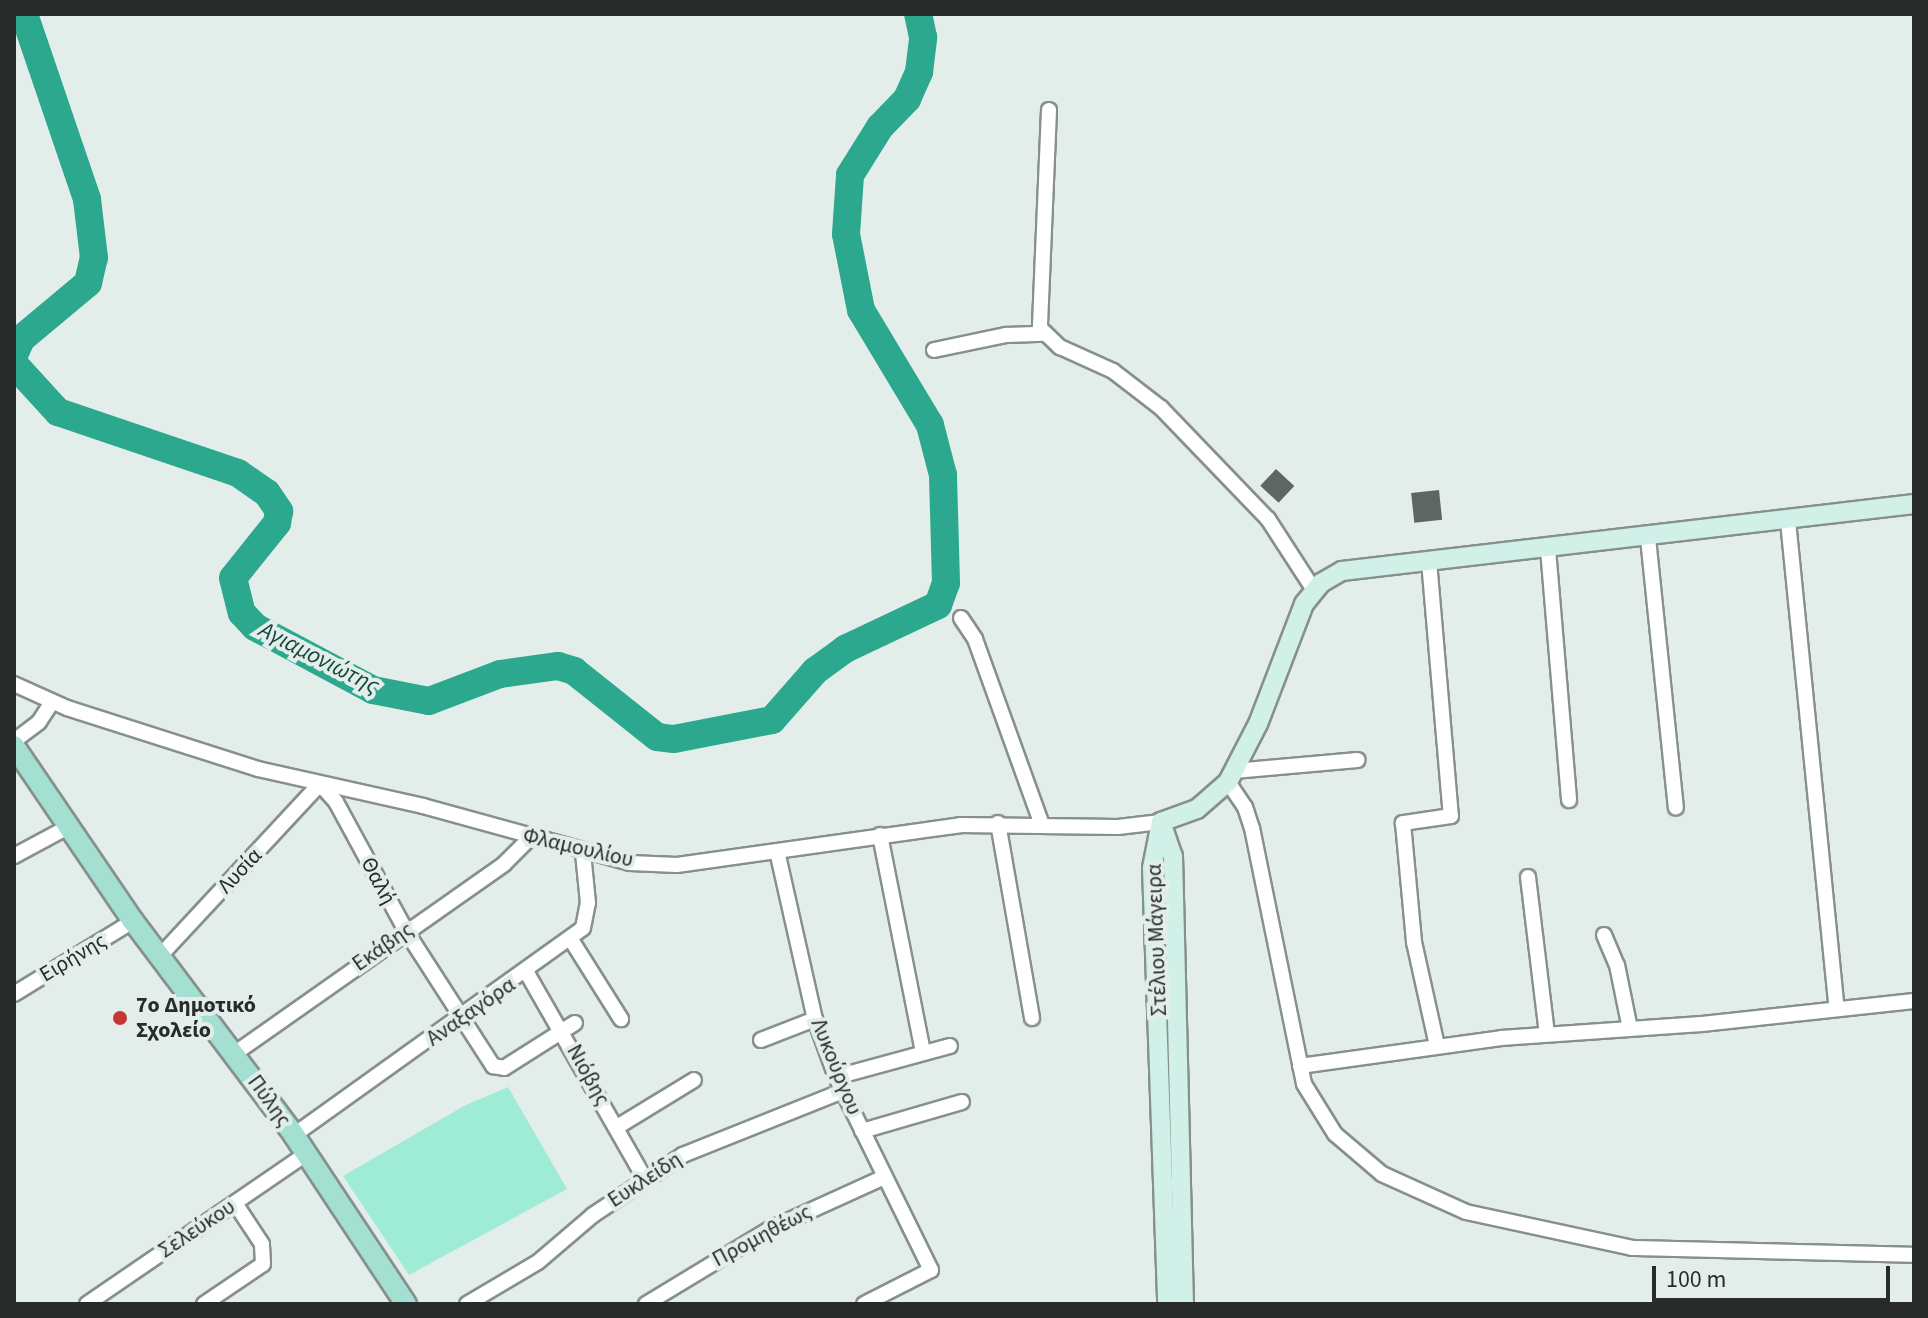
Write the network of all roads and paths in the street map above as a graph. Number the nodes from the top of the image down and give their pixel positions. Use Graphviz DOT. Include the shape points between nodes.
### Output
graph roads {
  1 [pos="1049,110"];
  2 [pos="1044,334"];
  3 [pos="934,350"];
  4 [pos="1914,504"];
  5 [pos="1788,521"];
  6 [pos="1648,538"];
  7 [pos="1548,549"];
  8 [pos="1429,561"];
  9 [pos="1314,590"];
  10 [pos="961,618"];
  11 [pos="14,684"];
  12 [pos="52,702"];
  13 [pos="14,743"];
  14 [pos="1358,760"];
  15 [pos="1231,777"];
  16 [pos="320,784"];
  17 [pos="1569,800"];
  18 [pos="1676,808"];
  19 [pos="1041,822"];
  20 [pos="1161,822"];
  21 [pos="998,823"];
  22 [pos="68,827"];
  23 [pos="880,835"];
  24 [pos="530,838"];
  25 [pos="777,851"];
  26 [pos="583,853"];
  27 [pos="14,856"];
  28 [pos="1528,877"];
  29 [pos="133,921"];
  30 [pos="406,931"];
  31 [pos="1604,935"];
  32 [pos="570,938"];
  33 [pos="159,957"];
  34 [pos="527,973"];
  35 [pos="14,994"];
  36 [pos="1914,1001"];
  37 [pos="1837,1009"];
  38 [pos="1032,1018"];
  39 [pos="621,1019"];
  40 [pos="815,1019"];
  41 [pos="461,1020"];
  42 [pos="569,1027"];
  43 [pos="1630,1029"];
  44 [pos="1547,1034"];
  45 [pos="761,1040"];
  46 [pos="950,1046"];
  47 [pos="1437,1046"];
  48 [pos="923,1052"];
  49 [pos="234,1054"];
  50 [pos="1300,1066"];
  51 [pos="694,1080"];
  52 [pos="840,1084"];
  53 [pos="962,1102"];
  54 [pos="617,1127"];
  55 [pos="862,1131"];
  56 [pos="294,1135"];
  57 [pos="306,1154"];
  58 [pos="884,1177"];
  59 [pos="645,1179"];
  60 [pos="235,1203"];
  61 [pos="1914,1255"];
  62 [pos="89,1304"];
  63 [pos="204,1304"];
  64 [pos="406,1304"];
  65 [pos="467,1304"];
  66 [pos="646,1304"];
  67 [pos="864,1304"];
  68 [pos="1167,1304"];
  69 [pos="1184,1304"];
  1 -- 2 [label="street" via="1037,320"];
  2 -- 3 [label="street" via="1006,335"];
  2 -- 9 [label="street" via="1127,380 1161,408 1268,519"];
  4 -- 5 [label="main road"];
  5 -- 6 [label="main road"];
  5 -- 37 [label="street"];
  6 -- 7 [label="main road"];
  6 -- 18 [label="street"];
  7 -- 8 [label="main road"];
  7 -- 17 [label="street"];
  8 -- 9 [label="main road" via="1342,571"];
  8 -- 47 [label="street" via="1451,816 1403,823 1414,942"];
  9 -- 15 [label="main road"];
  10 -- 19 [label="street" via="975,639"];
  11 -- 12 [label="street, Φλαμουλίου"];
  12 -- 13 [label="street" via="39,722"];
  12 -- 16 [label="street, Φλαμουλίου"];
  13 -- 22 [label="main road, Πύλης"];
  14 -- 15 [label="street"];
  15 -- 20 [label="main road" via="1197,809"];
  15 -- 50 [label="street" via="1252,828"];
  16 -- 24 [label="street, Φλαμουλίου" via="423,806"];
  16 -- 30 [label="street, Θαλή" via="336,802"];
  16 -- 33 [label="street, Λυσία"];
  19 -- 20 [label="street, Φλαμουλίου" via="1118,827"];
  19 -- 21 [label="street, Φλαμουλίου"];
  20 -- 68 [label="main road, Στέλιου Μάγειρα" via="1152,868"];
  20 -- 69 [label="main road, Στέλιου Μάγειρα" via="1173,856"];
  21 -- 23 [label="street, Φλαμουλίου"];
  21 -- 38 [label="street"];
  22 -- 27 [label="street"];
  22 -- 29 [label="main road, Πύλης"];
  23 -- 25 [label="street, Φλαμουλίου"];
  23 -- 48 [label="street"];
  24 -- 26 [label="street, Φλαμουλίου"];
  24 -- 30 [label="street, Εκάβης" via="504,864"];
  25 -- 26 [label="street, Φλαμουλίου" via="677,865"];
  25 -- 40 [label="street, Λυκούργου"];
  26 -- 32 [label="street, Αναξαγόρα" via="588,918"];
  28 -- 44 [label="street"];
  29 -- 33 [label="main road, Πύλης"];
  29 -- 35 [label="street, Ειρήνης"];
  30 -- 41 [label="street, Θαλή"];
  30 -- 49 [label="street, Εκάβης"];
  31 -- 43 [label="street" via="1617,965"];
  32 -- 34 [label="street, Αναξαγόρα"];
  32 -- 39 [label="street"];
  33 -- 49 [label="main road, Πύλης"];
  34 -- 41 [label="street, Αναξαγόρα"];
  34 -- 42 [label="street, Νιόβης"];
  36 -- 37 [label="street"];
  37 -- 43 [label="street"];
  40 -- 45 [label="street"];
  40 -- 52 [label="street, Λυκούργου"];
  41 -- 42 [label="street, Θαλή" via="497,1069"];
  41 -- 56 [label="street, Αναξαγόρα"];
  42 -- 54 [label="street, Νιόβης"];
  43 -- 44 [label="street"];
  44 -- 47 [label="street"];
  46 -- 48 [label="street, Ευκλείδη"];
  47 -- 50 [label="street" via="1373,1060"];
  48 -- 52 [label="street, Ευκλείδη"];
  49 -- 56 [label="main road, Πύλης"];
  50 -- 61 [label="street" via="1316,1110 1357,1157 1406,1188 1466,1212 1648,1250"];
  51 -- 54 [label="street"];
  52 -- 55 [label="street, Λυκούργου"];
  52 -- 59 [label="street, Ευκλείδη" via="713,1141"];
  53 -- 55 [label="street"];
  54 -- 59 [label="street, Νιόβης"];
  55 -- 58 [label="street, Λυκούργου"];
  56 -- 57 [label="main road, Πύλης"];
  57 -- 60 [label="street, Σελεύκου"];
  57 -- 64 [label="main road, Πύλης"];
  58 -- 66 [label="street, Προμηθέως" via="770,1229"];
  58 -- 67 [label="street, Λυκούργου" via="931,1270"];
  59 -- 65 [label="street, Ευκλείδη" via="538,1262"];
  60 -- 62 [label="street, Σελεύκου"];
  60 -- 63 [label="street" via="262,1244 263,1264"];
}
